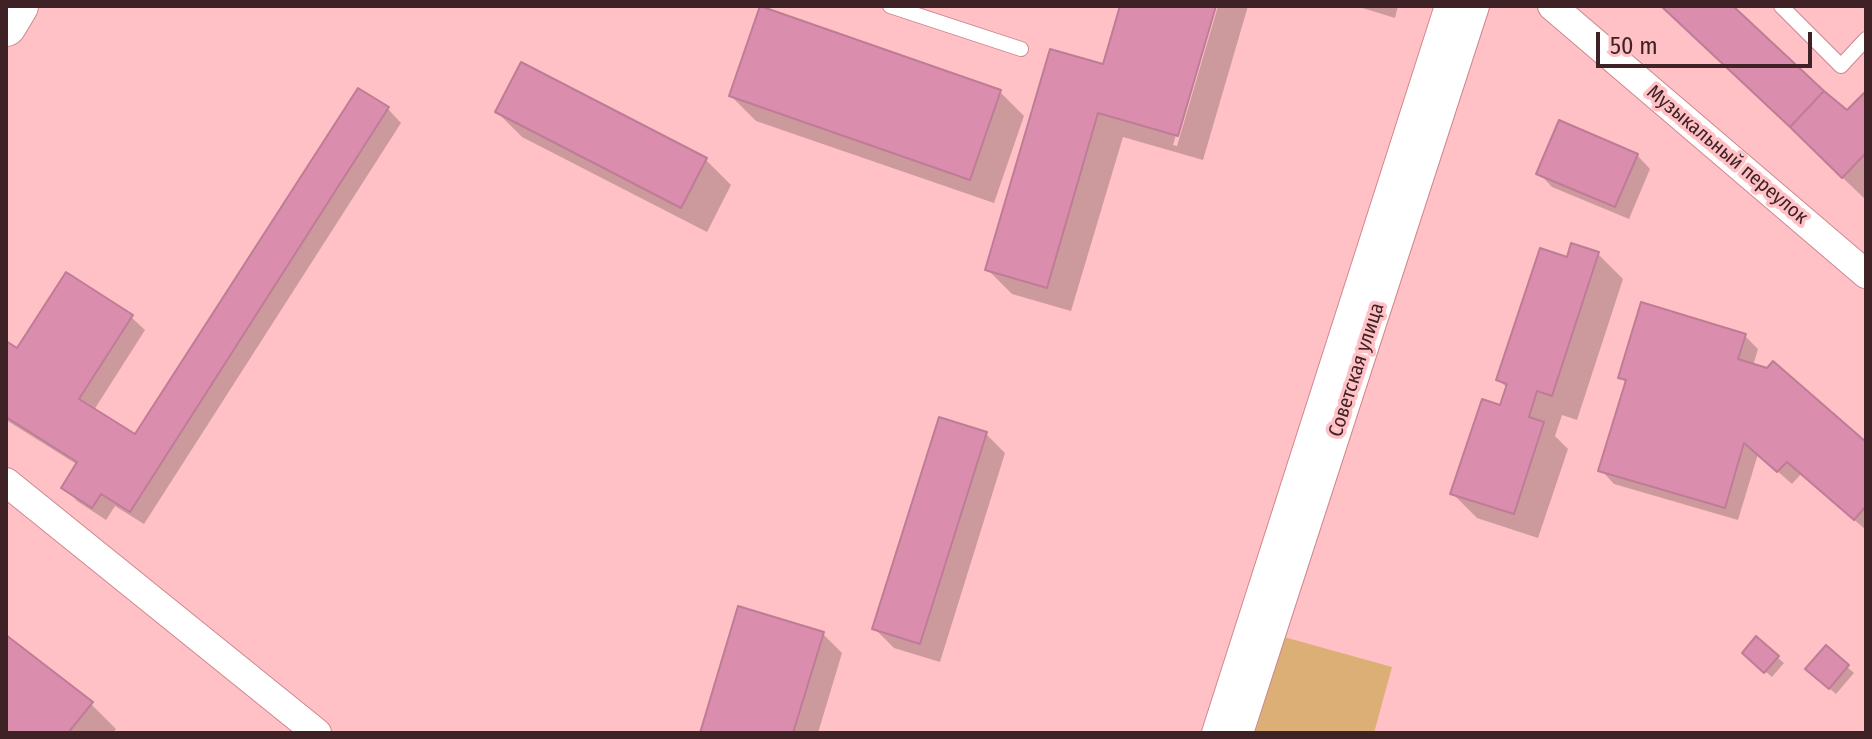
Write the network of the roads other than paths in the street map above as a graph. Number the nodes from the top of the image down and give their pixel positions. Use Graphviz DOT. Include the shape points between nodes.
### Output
graph roads {
  1 [pos="18,6"];
  2 [pos="890,6"];
  3 [pos="1449,6"];
  4 [pos="1475,6"];
  5 [pos="1552,6"];
  6 [pos="1781,6"];
  7 [pos="6,26"];
  8 [pos="1866,39"];
  9 [pos="1021,49"];
  10 [pos="1866,274"];
  11 [pos="6,482"];
  12 [pos="317,733"];
  13 [pos="1216,733"];
  14 [pos="1239,733"];
  1 -- 7 [label="main road"];
  2 -- 9 [label="lane"];
  3 -- 13 [label="street"];
  4 -- 14 [label="street, Советская улица"];
  5 -- 10 [label="street, Музыкальный переулок"];
  6 -- 8 [label="lane" via="1841,66"];
  11 -- 12 [label="street"];
}
